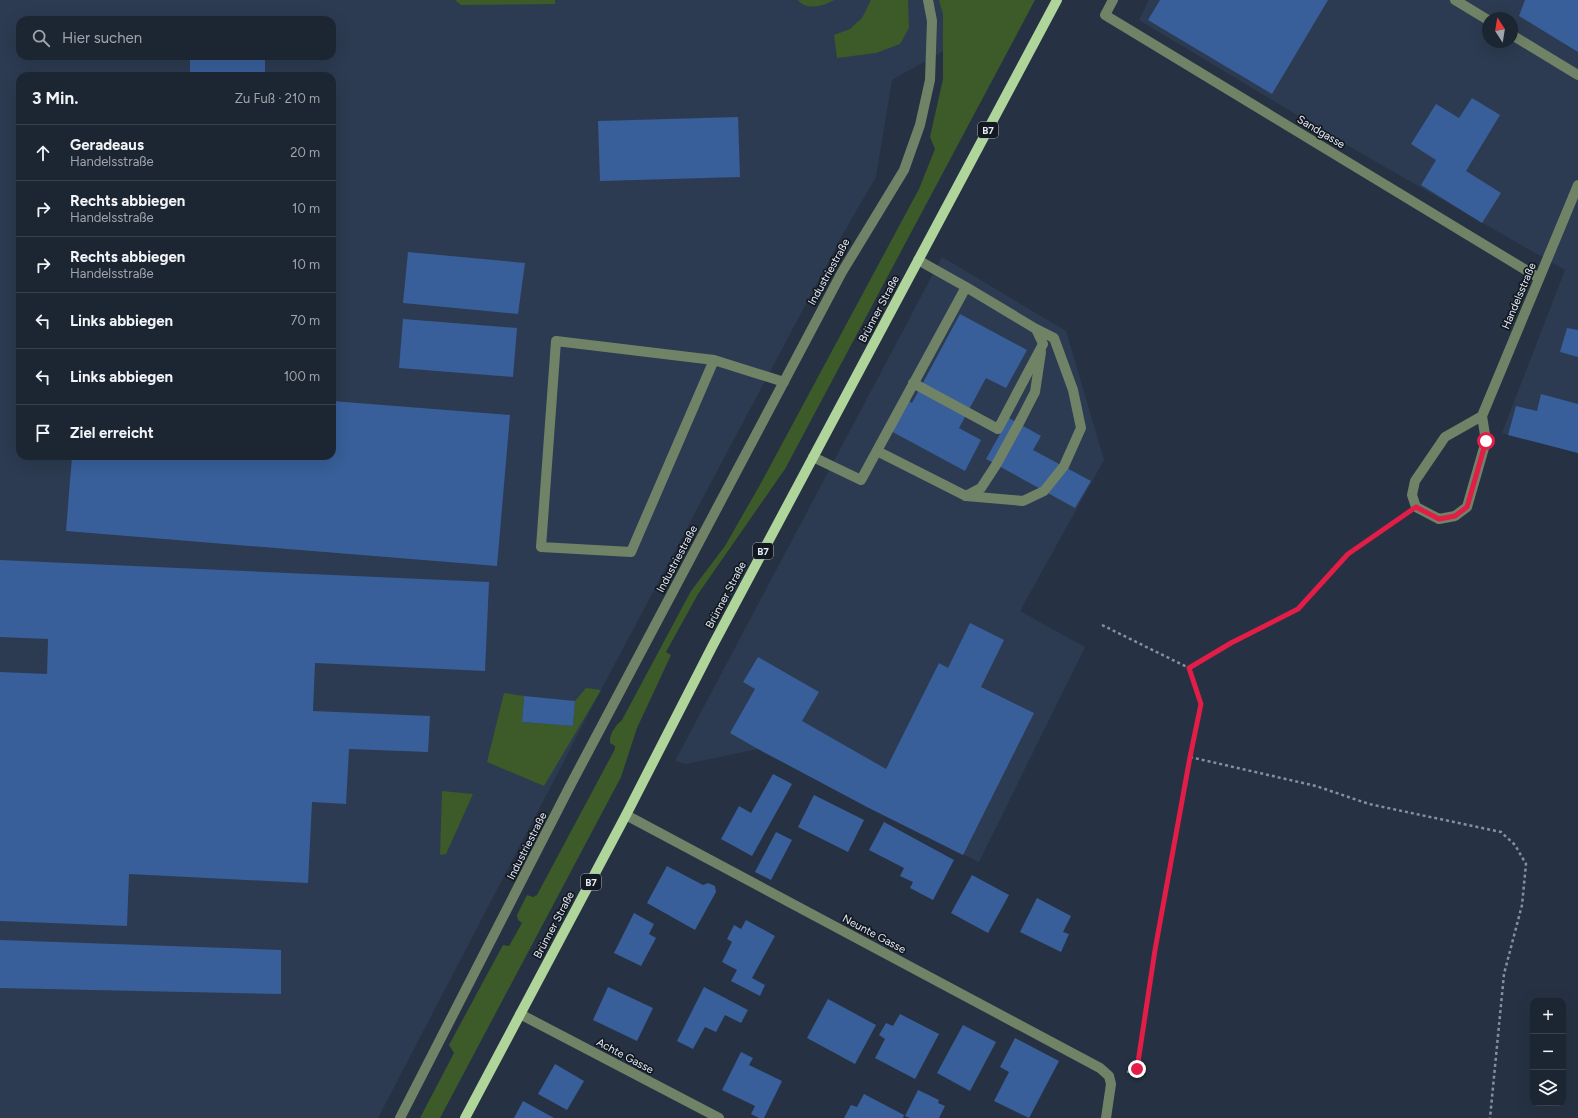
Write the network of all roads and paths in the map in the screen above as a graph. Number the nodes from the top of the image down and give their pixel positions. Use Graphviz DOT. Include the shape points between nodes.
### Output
graph roads {
  1 [pos="928,0"];
  2 [pos="1057,0"];
  3 [pos="1113,0"];
  4 [pos="1454,0"];
  5 [pos="1482,16"];
  6 [pos="1518,39"];
  7 [pos="1578,75"];
  8 [pos="1578,185"];
  9 [pos="918,260"];
  10 [pos="1539,278"];
  11 [pos="966,287"];
  12 [pos="1036,328"];
  13 [pos="1043,344"];
  14 [pos="714,360"];
  15 [pos="784,382"];
  16 [pos="913,383"];
  17 [pos="1482,416"];
  18 [pos="877,451"];
  19 [pos="813,457"];
  20 [pos="966,496"];
  21 [pos="1416,507"];
  22 [pos="1102,625"];
  23 [pos="1189,668"];
  24 [pos="1190,757"];
  25 [pos="626,815"];
  26 [pos="520,1014"];
  27 [pos="1109,1076"];
  28 [pos="400,1118"];
  29 [pos="465,1118"];
  30 [pos="719,1118"];
  31 [pos="1106,1118"];
  32 [pos="1490,1118"];
  1 -- 15 [label="street, Industriestraße" via="932,21 930,80 920,125 904,170 842,272"];
  2 -- 9 [label="main road, Brünner Straße / B7"];
  3 -- 10 [label="street, Sandgasse" via="1105,15"];
  4 -- 5 [label="street"];
  6 -- 7 [label="street"];
  8 -- 10 [label="street, Handelsstraße"];
  9 -- 11 [label="street"];
  9 -- 19 [label="main road, Brünner Straße / B7"];
  10 -- 17 [label="street, Handelsstraße"];
  11 -- 12 [label="street"];
  11 -- 16 [label="street"];
  12 -- 13 [label="street"];
  12 -- 20 [label="street" via="1054,338 1072,390 1081,428 1064,466 1044,491 1023,502"];
  13 -- 16 [label="street" via="998,429"];
  13 -- 20 [label="street" via="1035,392 981,488"];
  14 -- 14 [label="street" via="556,341 541,547 631,552"];
  14 -- 15 [label="street"];
  15 -- 28 [label="street, Industriestraße" via="575,777"];
  16 -- 18 [label="street"];
  17 -- 21 [label="street" via="1445,437 1415,481 1412,495"];
  17 -- 21 [label="street" via="1486,441 1467,507 1455,516 1439,519"];
  18 -- 19 [label="street" via="861,480"];
  18 -- 20 [label="street"];
  19 -- 25 [label="main road, Brünner Straße / B7"];
  21 -- 23 [label="path" via="1348,554 1298,609"];
  22 -- 23 [label="path"];
  23 -- 24 [label="path" via="1201,704"];
  24 -- 27 [label="path" via="1155,950 1137,1069"];
  24 -- 32 [label="path" via="1316,786 1369,804 1502,832 1515,845 1526,864 1522,905 1504,974"];
  25 -- 26 [label="main road, Brünner Straße / B7"];
  25 -- 27 [label="street, Neunte Gasse" via="1100,1068"];
  26 -- 29 [label="main road, Brünner Straße / B7"];
  26 -- 30 [label="street, Achte Gasse"];
  27 -- 31 [label="street" via="1111,1084"];
}
